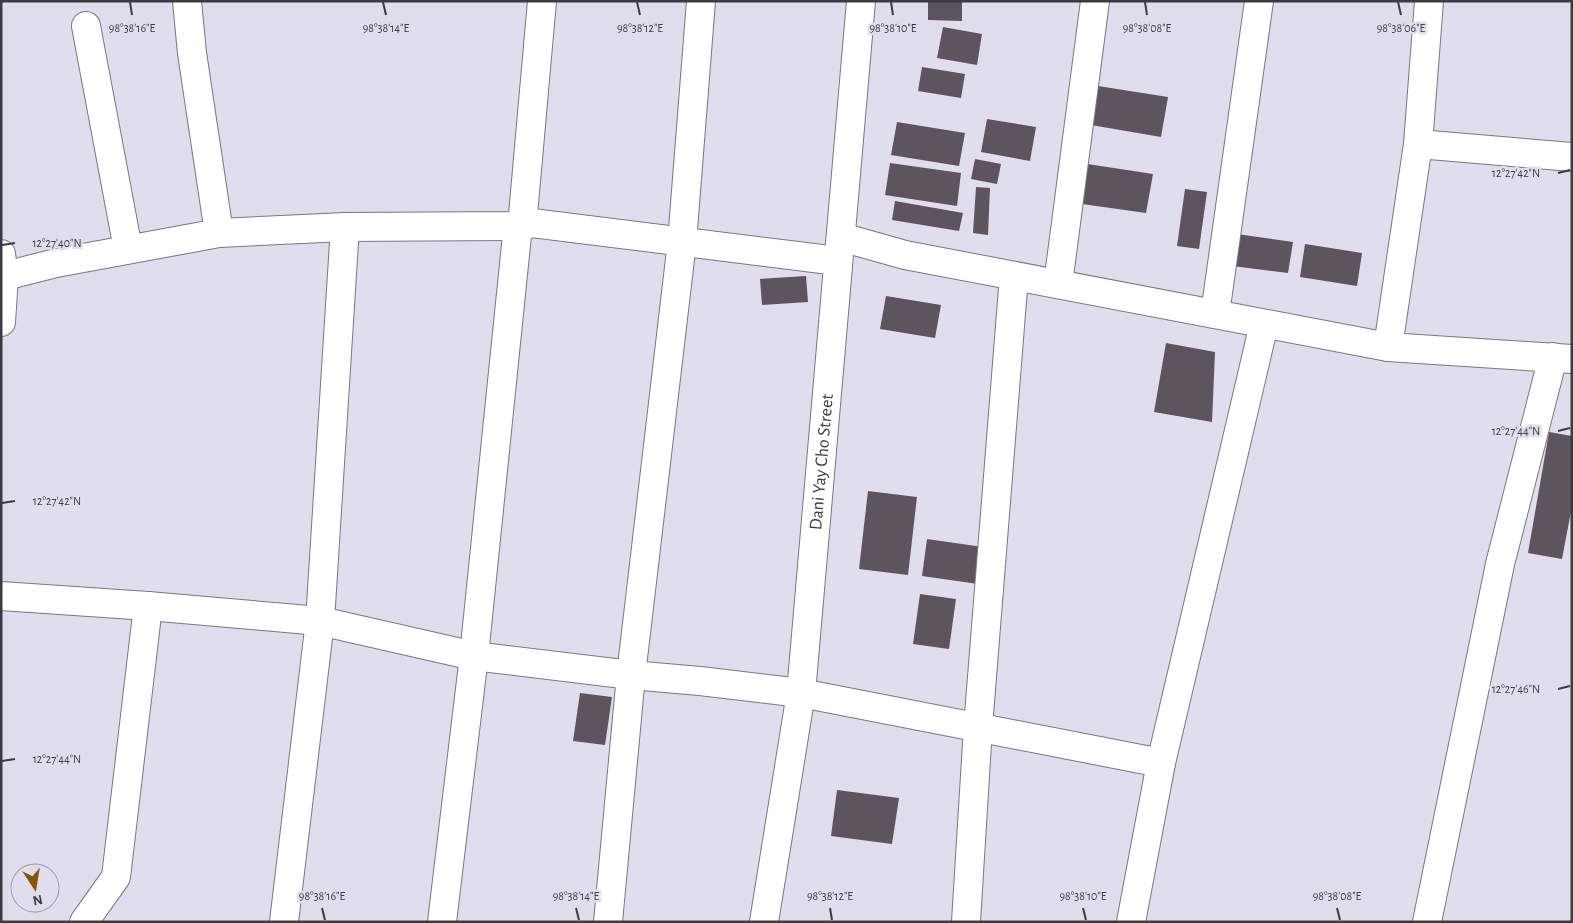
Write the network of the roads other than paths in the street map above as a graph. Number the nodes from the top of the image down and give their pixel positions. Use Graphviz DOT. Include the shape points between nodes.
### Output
graph roads {
  1 [pos="187,1"];
  2 [pos="542,1"];
  3 [pos="700,1"];
  4 [pos="861,1"];
  5 [pos="1095,1"];
  6 [pos="1259,1"];
  7 [pos="1429,1"];
  8 [pos="86,26"];
  9 [pos="1418,144"];
  10 [pos="1572,157"];
  11 [pos="522,226"];
  12 [pos="344,227"];
  13 [pos="219,233"];
  14 [pos="682,242"];
  15 [pos="840,249"];
  16 [pos="128,250"];
  17 [pos="2,269"];
  18 [pos="1014,276"];
  19 [pos="1058,284"];
  20 [pos="1215,314"];
  21 [pos="1,322"];
  22 [pos="1264,324"];
  23 [pos="1388,347"];
  24 [pos="1562,358"];
  25 [pos="1,596"];
  26 [pos="148,606"];
  27 [pos="320,622"];
  28 [pos="474,656"];
  29 [pos="631,675"];
  30 [pos="801,693"];
  31 [pos="978,727"];
  32 [pos="1161,763"];
  33 [pos="84,922"];
  34 [pos="284,922"];
  35 [pos="442,922"];
  36 [pos="608,922"];
  37 [pos="764,922"];
  38 [pos="966,922"];
  39 [pos="1131,922"];
  40 [pos="1427,922"];
  1 -- 13 [label="street"];
  2 -- 11 [label="street"];
  3 -- 14 [label="street"];
  4 -- 15 [label="street, Dani Yay Cho Street"];
  5 -- 19 [label="street"];
  6 -- 20 [label="street"];
  7 -- 9 [label="street"];
  8 -- 16 [label="street"];
  9 -- 10 [label="street"];
  9 -- 23 [label="street"];
  11 -- 12 [label="street"];
  11 -- 14 [label="street" via="532,223"];
  11 -- 28 [label="street" via="517,235"];
  12 -- 13 [label="street"];
  12 -- 27 [label="street"];
  13 -- 16 [label="street"];
  14 -- 15 [label="street"];
  14 -- 29 [label="street"];
  15 -- 18 [label="street" via="905,254"];
  15 -- 30 [label="street, Dani Yay Cho Street"];
  16 -- 17 [label="street"];
  17 -- 21 [label="street"];
  18 -- 19 [label="street"];
  18 -- 31 [label="street"];
  19 -- 20 [label="street"];
  20 -- 22 [label="street"];
  22 -- 23 [label="street"];
  22 -- 32 [label="street"];
  23 -- 24 [label="street"];
  24 -- 40 [label="street" via="1500,564"];
  25 -- 26 [label="street"];
  26 -- 27 [label="street"];
  26 -- 33 [label="street" via="116,877"];
  27 -- 28 [label="street"];
  27 -- 34 [label="street"];
  28 -- 29 [label="street"];
  28 -- 35 [label="street"];
  29 -- 30 [label="street"];
  29 -- 36 [label="street"];
  30 -- 31 [label="street"];
  30 -- 37 [label="street, Dani Yay Cho Street"];
  31 -- 32 [label="street"];
  31 -- 38 [label="street"];
  32 -- 39 [label="street"];
}
